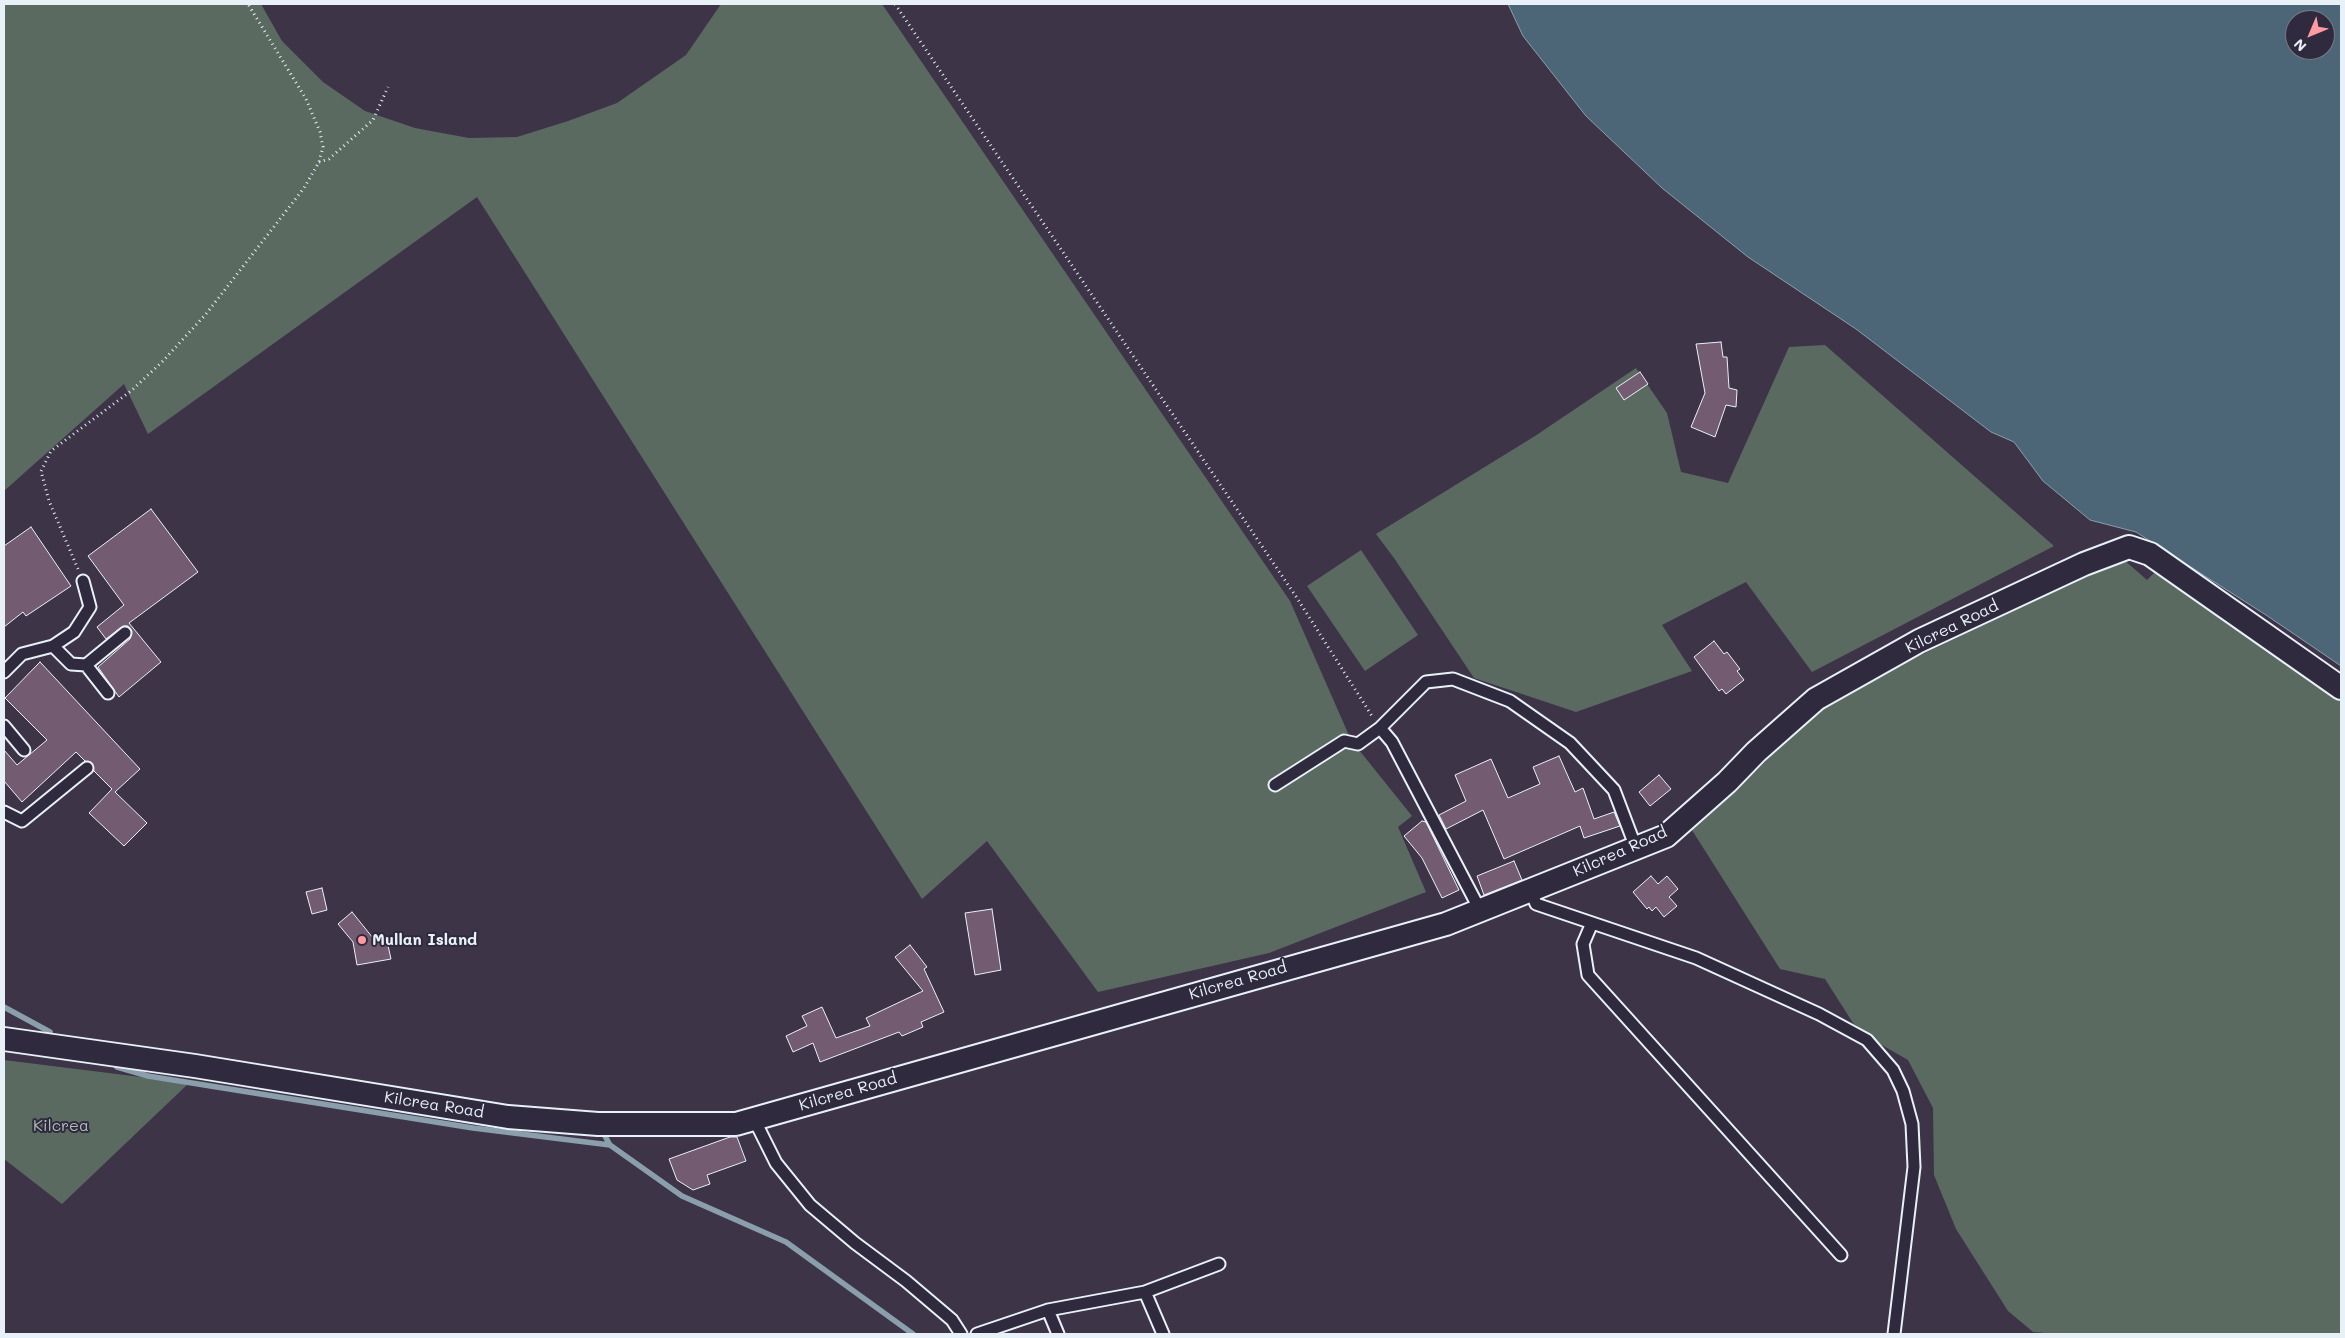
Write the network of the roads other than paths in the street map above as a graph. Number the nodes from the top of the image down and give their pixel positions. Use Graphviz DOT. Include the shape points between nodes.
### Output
graph roads {
  1 [pos="83,581"];
  2 [pos="125,633"];
  3 [pos="53,646"];
  4 [pos="86,665"];
  5 [pos="4,672"];
  6 [pos="2341,688"];
  7 [pos="108,693"];
  8 [pos="4,728"];
  9 [pos="1380,728"];
  10 [pos="24,750"];
  11 [pos="87,768"];
  12 [pos="1275,785"];
  13 [pos="4,812"];
  14 [pos="1636,848"];
  15 [pos="1530,890"];
  16 [pos="1480,910"];
  17 [pos="1592,923"];
  18 [pos="4,1040"];
  19 [pos="754,1118"];
  20 [pos="1841,1255"];
  21 [pos="1219,1264"];
  22 [pos="1145,1292"];
  23 [pos="1048,1310"];
  24 [pos="961,1334"];
  25 [pos="977,1334"];
  26 [pos="1058,1334"];
  27 [pos="1163,1334"];
  28 [pos="1894,1334"];
  1 -- 3 [label="lane" via="90,607 74,632"];
  2 -- 4 [label="lane"];
  3 -- 4 [label="lane" via="71,664"];
  3 -- 5 [label="lane" via="22,654"];
  4 -- 7 [label="lane"];
  6 -- 14 [label="street, Kilcrea Road" via="2150,554 2129,547 2084,564 1919,641 1816,699 1666,836"];
  8 -- 10 [label="lane"];
  9 -- 12 [label="lane" via="1358,744 1344,741"];
  9 -- 14 [label="lane" via="1426,682 1453,679 1510,701 1570,743 1614,790"];
  9 -- 16 [label="lane" via="1392,742"];
  11 -- 13 [label="lane" via="22,821"];
  14 -- 15 [label="street, Kilcrea Road"];
  15 -- 16 [label="street, Kilcrea Road"];
  15 -- 17 [label="lane" via="1536,904"];
  16 -- 19 [label="street, Kilcrea Road" via="1446,924"];
  17 -- 20 [label="lane" via="1584,944 1588,975"];
  17 -- 28 [label="lane" via="1696,958 1819,1014 1867,1040 1893,1070 1912,1124 1914,1166"];
  18 -- 19 [label="street, Kilcrea Road" via="194,1066 508,1116 598,1124 736,1124"];
  19 -- 24 [label="lane" via="776,1163 810,1205 952,1320"];
  21 -- 22 [label="lane"];
  22 -- 23 [label="lane"];
  22 -- 27 [label="lane"];
  23 -- 25 [label="lane"];
  23 -- 26 [label="lane"];
}
